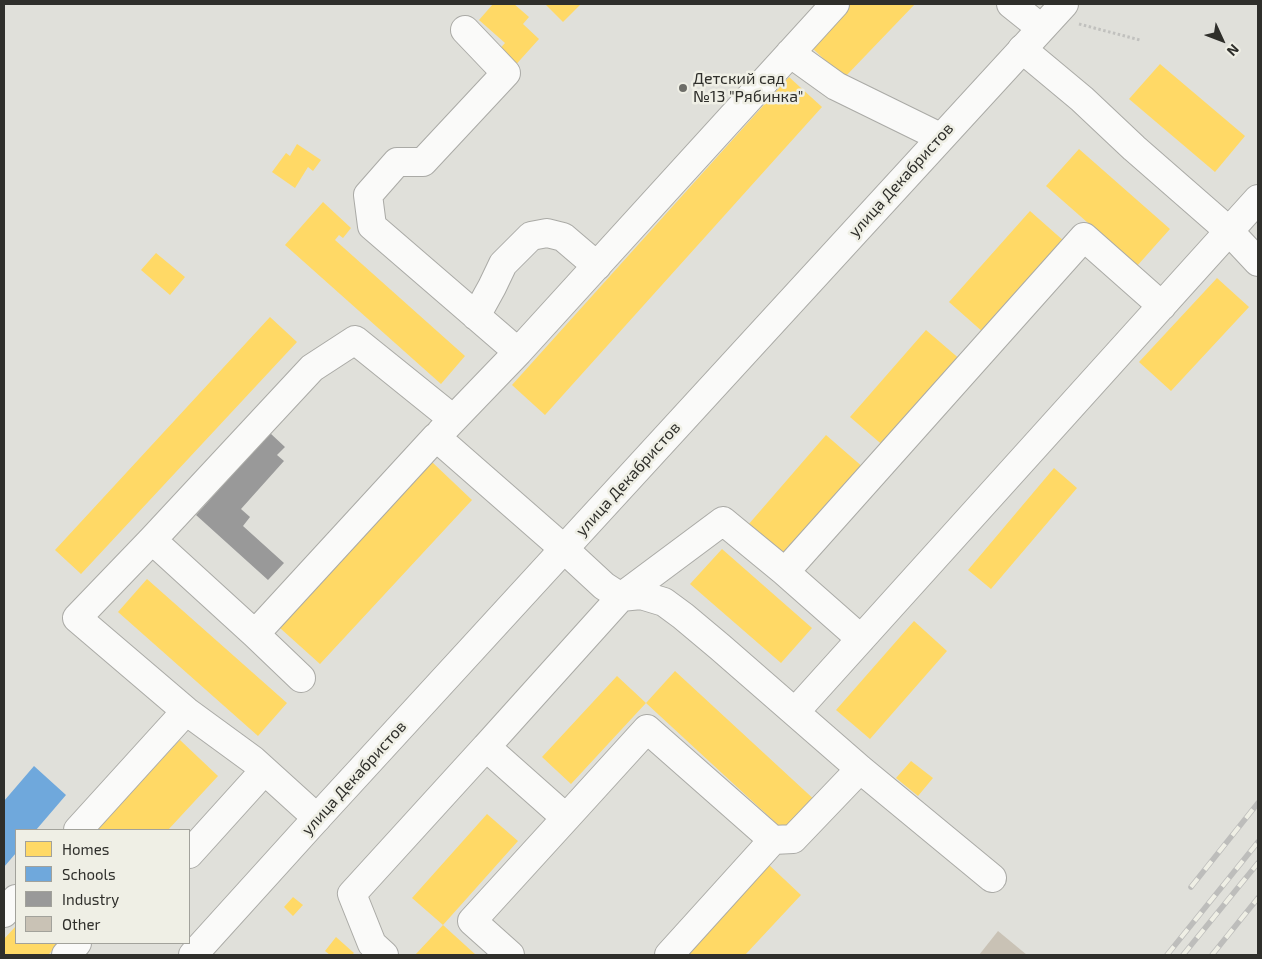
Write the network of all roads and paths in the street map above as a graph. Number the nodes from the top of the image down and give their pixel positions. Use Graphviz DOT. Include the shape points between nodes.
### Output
graph roads {
  1 [pos="835,4"];
  2 [pos="1011,4"];
  3 [pos="1052,16"];
  4 [pos="465,30"];
  5 [pos="1140,40"];
  6 [pos="1022,49"];
  7 [pos="790,53"];
  8 [pos="940,137"];
  9 [pos="1258,199"];
  10 [pos="1229,231"];
  11 [pos="1258,262"];
  12 [pos="596,266"];
  13 [pos="1162,306"];
  14 [pos="476,316"];
  15 [pos="518,352"];
  16 [pos="444,428"];
  17 [pos="152,540"];
  18 [pos="564,549"];
  19 [pos="785,572"];
  20 [pos="621,597"];
  21 [pos="255,634"];
  22 [pos="861,640"];
  23 [pos="301,678"];
  24 [pos="186,711"];
  25 [pos="795,712"];
  26 [pos="486,747"];
  27 [pos="860,768"];
  28 [pos="264,771"];
  29 [pos="316,818"];
  30 [pos="566,818"];
  31 [pos="79,829"];
  32 [pos="773,840"];
  33 [pos="190,853"];
  34 [pos="992,878"];
  35 [pos="15,900"];
  36 [pos="4,913"];
  37 [pos="76,944"];
  38 [pos="66,955"];
  39 [pos="193,955"];
  40 [pos="384,955"];
  41 [pos="510,955"];
  42 [pos="669,955"];
  1 -- 7 [label="main road"];
  2 -- 3 [label="main road"];
  3 -- 5 [label="path"];
  3 -- 6 [label="main road, улица Декабристов"];
  4 -- 14 [label="main road" via="506,73 423,162 397,162 368,195 372,226"];
  6 -- 8 [label="main road, улица Декабристов"];
  6 -- 10 [label="main road"];
  7 -- 8 [label="main road" via="836,86"];
  7 -- 12 [label="main road"];
  8 -- 18 [label="main road, улица Декабристов"];
  9 -- 10 [label="main road"];
  10 -- 11 [label="main road"];
  10 -- 13 [label="main road"];
  12 -- 14 [label="main road" via="563,237 547,233 531,236 503,264"];
  12 -- 15 [label="main road"];
  13 -- 19 [label="main road" via="1084,237"];
  13 -- 22 [label="main road"];
  14 -- 15 [label="main road"];
  15 -- 16 [label="main road"];
  16 -- 17 [label="main road" via="355,340 312,368"];
  16 -- 18 [label="main road"];
  16 -- 21 [label="main road"];
  17 -- 21 [label="main road"];
  17 -- 24 [label="main road" via="77,618"];
  18 -- 20 [label="main road" via="604,586"];
  18 -- 29 [label="main road, улица Декабристов"];
  19 -- 20 [label="main road" via="723,520"];
  19 -- 22 [label="main road"];
  20 -- 25 [label="main road" via="641,595 664,602"];
  20 -- 26 [label="main road"];
  21 -- 23 [label="main road"];
  22 -- 25 [label="main road"];
  24 -- 28 [label="main road"];
  24 -- 31 [label="main road"];
  25 -- 27 [label="main road"];
  26 -- 30 [label="main road"];
  26 -- 40 [label="main road" via="352,894 372,944"];
  27 -- 32 [label="main road" via="793,839"];
  27 -- 34 [label="main road"];
  28 -- 29 [label="main road"];
  28 -- 33 [label="main road"];
  29 -- 39 [label="main road, улица Декабристов"];
  30 -- 32 [label="main road" via="647,730"];
  30 -- 41 [label="main road" via="472,921"];
  32 -- 42 [label="main road"];
  35 -- 36 [label="main road"];
  37 -- 38 [label="main road"];
}
